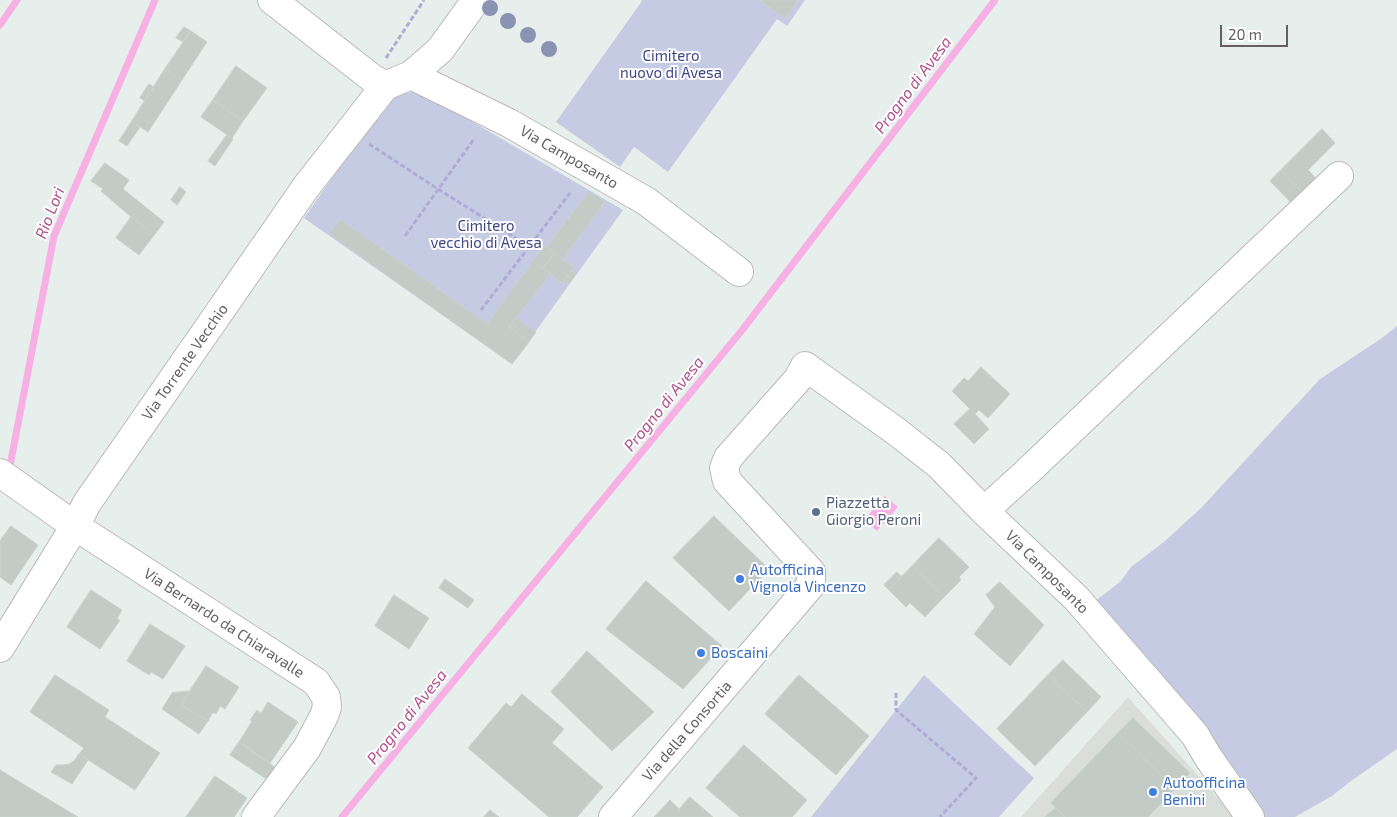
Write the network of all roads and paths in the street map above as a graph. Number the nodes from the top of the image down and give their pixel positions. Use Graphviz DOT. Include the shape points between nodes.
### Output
graph roads {
  1 [pos="272,0"];
  2 [pos="424,0"];
  3 [pos="476,0"];
  4 [pos="411,75"];
  5 [pos="379,82"];
  6 [pos="474,139"];
  7 [pos="368,143"];
  8 [pos="1339,176"];
  9 [pos="438,189"];
  10 [pos="570,193"];
  11 [pos="405,236"];
  12 [pos="530,247"];
  13 [pos="739,272"];
  14 [pos="481,310"];
  15 [pos="806,366"];
  16 [pos="0,473"];
  17 [pos="984,511"];
  18 [pos="75,526"];
  19 [pos="0,648"];
  20 [pos="896,693"];
  21 [pos="256,817"];
  22 [pos="613,817"];
  23 [pos="940,817"];
  24 [pos="1250,817"];
  1 -- 5 [label="street"];
  2 -- 5 [label="path"];
  3 -- 4 [label="street" via="440,50"];
  4 -- 5 [label="street"];
  4 -- 13 [label="street, Via Camposanto" via="509,123 646,201"];
  5 -- 18 [label="street, Via Torrente Vecchio" via="87,503"];
  6 -- 9 [label="path"];
  7 -- 9 [label="path"];
  8 -- 17 [label="street"];
  9 -- 11 [label="path"];
  9 -- 12 [label="path"];
  10 -- 12 [label="path"];
  12 -- 14 [label="path"];
  15 -- 17 [label="street, Via Camposanto" via="939,465"];
  15 -- 22 [label="street, Via della Consortia" via="728,458 724,468 726,481 811,572 811,585"];
  16 -- 18 [label="street, Via Bernardo da Chiaravalle"];
  17 -- 24 [label="street, Via Camposanto" via="1076,598 1195,735"];
  18 -- 19 [label="street, Via Torrente Vecchio"];
  18 -- 21 [label="street, Via Bernardo da Chiaravalle" via="316,682 326,697 324,716 307,748"];
  20 -- 23 [label="path" via="896,710 976,778"];
}
